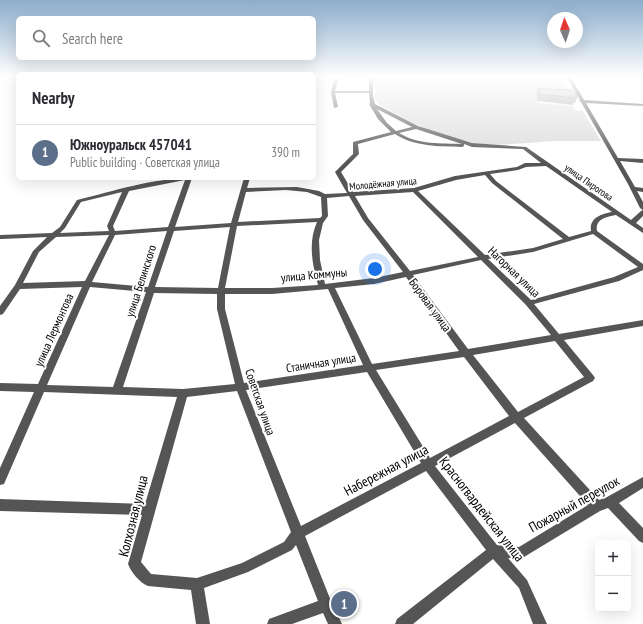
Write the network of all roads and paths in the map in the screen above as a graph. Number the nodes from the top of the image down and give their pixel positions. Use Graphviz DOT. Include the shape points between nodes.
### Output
graph roads {
  1 [pos="372,105"];
  2 [pos="373,105"];
  3 [pos="584,105"];
  4 [pos="630,105"];
  5 [pos="643,106"];
  6 [pos="416,127"];
  7 [pos="395,133"];
  8 [pos="472,145"];
  9 [pos="616,159"];
  10 [pos="643,161"];
  11 [pos="545,164"];
  12 [pos="486,173"];
  13 [pos="181,180"];
  14 [pos="188,180"];
  15 [pos="247,180"];
  16 [pos="633,188"];
  17 [pos="126,190"];
  18 [pos="244,190"];
  19 [pos="414,190"];
  20 [pos="643,190"];
  21 [pos="352,194"];
  22 [pos="324,196"];
  23 [pos="643,208"];
  24 [pos="643,212"];
  25 [pos="617,213"];
  26 [pos="320,220"];
  27 [pos="632,222"];
  28 [pos="234,225"];
  29 [pos="170,230"];
  30 [pos="643,231"];
  31 [pos="594,232"];
  32 [pos="113,233"];
  33 [pos="54,234"];
  34 [pos="1,237"];
  35 [pos="24,238"];
  36 [pos="568,240"];
  37 [pos="36,251"];
  38 [pos="483,259"];
  39 [pos="409,275"];
  40 [pos="87,284"];
  41 [pos="18,286"];
  42 [pos="326,287"];
  43 [pos="151,290"];
  44 [pos="221,290"];
  45 [pos="529,303"];
  46 [pos="1,309"];
  47 [pos="643,323"];
  48 [pos="559,338"];
  49 [pos="466,354"];
  50 [pos="369,367"];
  51 [pos="590,378"];
  52 [pos="0,387"];
  53 [pos="240,387"];
  54 [pos="42,388"];
  55 [pos="118,390"];
  56 [pos="183,393"];
  57 [pos="516,417"];
  58 [pos="428,465"];
  59 [pos="0,480"];
  60 [pos="643,482"];
  61 [pos="610,502"];
  62 [pos="0,505"];
  63 [pos="597,506"];
  64 [pos="149,510"];
  65 [pos="297,534"];
  66 [pos="643,538"];
  67 [pos="494,551"];
  68 [pos="196,584"];
  69 [pos="326,605"];
  70 [pos="203,624"];
  71 [pos="274,624"];
  72 [pos="336,624"];
  73 [pos="402,624"];
  74 [pos="540,624"];
  1 -- 7 [label="street" via="379,118"];
  2 -- 6 [label="street"];
  3 -- 9 [label="street"];
  4 -- 5 [label="street"];
  6 -- 7 [label="street, Боровая улица"];
  6 -- 8 [label="street"];
  7 -- 8 [label="street" via="402,138 423,143"];
  7 -- 21 [label="street, Боровая улица" via="355,144 356,154 338,172"];
  8 -- 11 [label="street, улица Пирогова" via="524,148"];
  9 -- 10 [label="street"];
  9 -- 16 [label="street"];
  11 -- 12 [label="street, Молодёжная улица" via="525,165"];
  11 -- 25 [label="street, улица Пирогова"];
  12 -- 19 [label="street, Молодёжная улица" via="455,178"];
  12 -- 36 [label="street"];
  13 -- 17 [label="street"];
  14 -- 29 [label="street, улица Белинского"];
  15 -- 18 [label="street, Советская улица"];
  16 -- 20 [label="street"];
  16 -- 23 [label="street"];
  17 -- 32 [label="street, улица Лермонтова" via="110,226"];
  17 -- 33 [label="street" via="79,201 62,228"];
  18 -- 22 [label="street, Молодёжная улица" via="303,190 318,192"];
  18 -- 28 [label="street, Советская улица"];
  19 -- 21 [label="street, Молодёжная улица"];
  19 -- 38 [label="street, Нагорная улица"];
  21 -- 22 [label="street, Молодёжная улица"];
  21 -- 39 [label="street, Боровая улица" via="365,219"];
  22 -- 26 [label="street, Красногвардейская улица" via="325,216"];
  24 -- 27 [label="street"];
  25 -- 27 [label="street, улица Пирогова"];
  25 -- 31 [label="street" via="594,221"];
  26 -- 28 [label="street"];
  26 -- 42 [label="street, Красногвардейская улица" via="315,254 316,267"];
  27 -- 30 [label="street, улица Пирогова"];
  28 -- 29 [label="street"];
  28 -- 44 [label="street, Советская улица"];
  29 -- 32 [label="street"];
  29 -- 43 [label="street, улица Белинского"];
  31 -- 36 [label="street, улица Коммуны"];
  31 -- 45 [label="street" via="642,267 616,279"];
  32 -- 33 [label="street"];
  32 -- 40 [label="street, улица Лермонтова"];
  33 -- 35 [label="street"];
  33 -- 37 [label="street"];
  34 -- 35 [label="street"];
  35 -- 37 [label="street" via="33,242"];
  36 -- 38 [label="street, улица Коммуны" via="533,250"];
  37 -- 41 [label="street"];
  38 -- 39 [label="street, улица Коммуны"];
  38 -- 45 [label="street, Нагорная улица"];
  39 -- 42 [label="street, улица Коммуны"];
  39 -- 49 [label="street, Боровая улица"];
  40 -- 41 [label="street, улица Коммуны"];
  40 -- 43 [label="street, улица Коммуны"];
  40 -- 54 [label="street, улица Лермонтова"];
  41 -- 46 [label="street"];
  42 -- 44 [label="street, улица Коммуны"];
  42 -- 50 [label="street, Красногвардейская улица"];
  43 -- 44 [label="street, улица Коммуны"];
  43 -- 55 [label="street, улица Белинского"];
  44 -- 53 [label="street, Советская улица" via="221,309"];
  45 -- 48 [label="street, Нагорная улица"];
  47 -- 48 [label="street, Станичная улица"];
  48 -- 49 [label="street, Станичная улица"];
  48 -- 51 [label="street, Нагорная улица"];
  49 -- 50 [label="street, Станичная улица"];
  49 -- 57 [label="street, Боровая улица"];
  50 -- 53 [label="street, Станичная улица"];
  50 -- 58 [label="street, Красногвардейская улица"];
  51 -- 57 [label="street, Набережная улица"];
  52 -- 54 [label="street, Станичная улица"];
  53 -- 56 [label="street, Станичная улица"];
  53 -- 65 [label="street, Советская улица"];
  54 -- 55 [label="street, Станичная улица"];
  54 -- 59 [label="street, улица Лермонтова"];
  55 -- 56 [label="street, Станичная улица"];
  56 -- 64 [label="street, Колхозная улица"];
  57 -- 58 [label="street, Набережная улица"];
  57 -- 63 [label="street, Боровая улица"];
  58 -- 65 [label="street, Набережная улица"];
  58 -- 67 [label="street, Красногвардейская улица"];
  60 -- 61 [label="street, Пожарный переулок"];
  61 -- 63 [label="street, Пожарный переулок"];
  61 -- 66 [label="street"];
  62 -- 64 [label="street"];
  63 -- 67 [label="street, Пожарный переулок" via="520,553"];
  64 -- 68 [label="street, Колхозная улица" via="134,564 148,580"];
  65 -- 68 [label="street, Набережная улица" via="288,546 244,568"];
  65 -- 69 [label="street, Советская улица"];
  67 -- 73 [label="street"];
  67 -- 74 [label="street, Красногвардейская улица" via="523,584"];
  68 -- 70 [label="street"];
  69 -- 71 [label="street"];
  69 -- 72 [label="street, Советская улица"];
}
